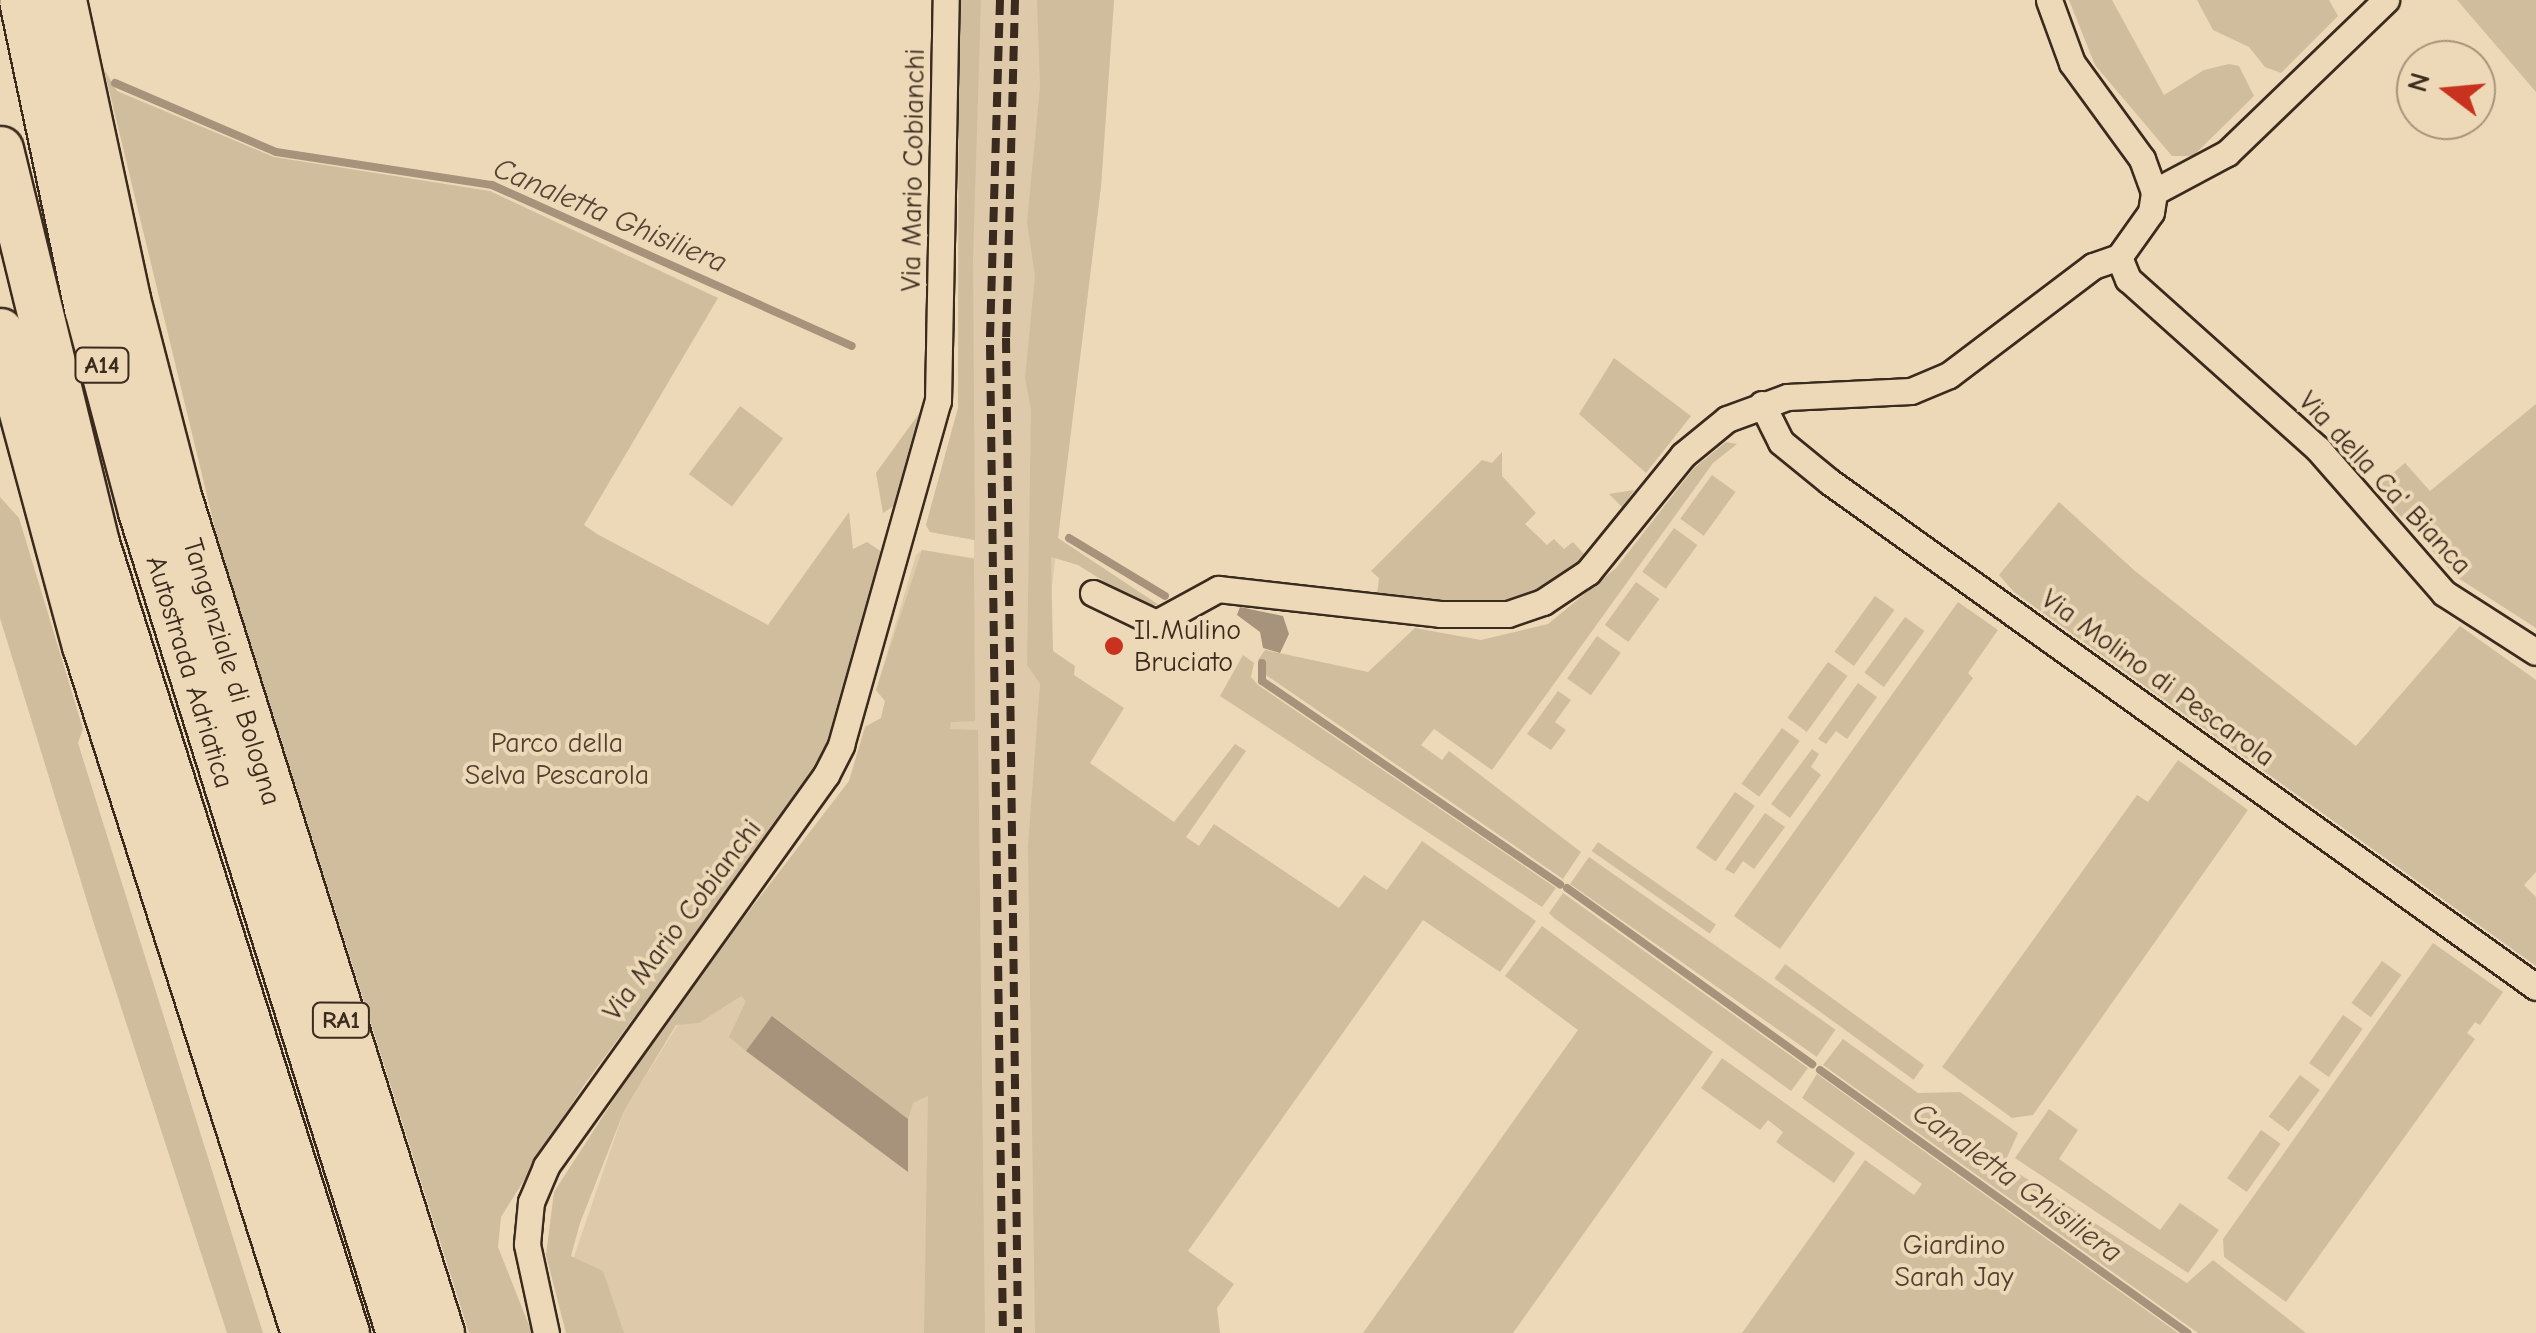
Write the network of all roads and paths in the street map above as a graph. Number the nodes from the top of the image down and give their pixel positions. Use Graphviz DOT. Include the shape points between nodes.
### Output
graph roads {
  1 [pos="22,0"];
  2 [pos="63,0"];
  3 [pos="946,0"];
  4 [pos="2048,0"];
  5 [pos="2386,0"];
  6 [pos="0,149"];
  7 [pos="2154,192"];
  8 [pos="2119,257"];
  9 [pos="0,331"];
  10 [pos="1762,404"];
  11 [pos="1093,593"];
  12 [pos="2536,652"];
  13 [pos="2536,987"];
  14 [pos="304,1333"];
  15 [pos="346,1333"];
  16 [pos="399,1333"];
  17 [pos="441,1333"];
  18 [pos="546,1333"];
  1 -- 16 [label="highway, Autostrada Adriatica / A14" via="87,308 151,546"];
  2 -- 17 [label="highway, Tangenziale di Bologna / RA1" via="123,282 177,493"];
  3 -- 18 [label="street, Via Mario Cobianchi" via="938,401 900,537 826,775 600,1083 537,1183 527,1244"];
  4 -- 7 [label="street" via="2072,63 2136,151"];
  5 -- 7 [label="street" via="2227,153"];
  6 -- 15 [label="highway, Autostrada Adriatica / A14" via="96,542"];
  7 -- 8 [label="street" via="2144,227"];
  8 -- 10 [label="street" via="2093,266 1929,386 1802,394"];
  8 -- 12 [label="street, Via della Ca' Bianca" via="2128,279 2318,449 2444,593"];
  9 -- 14 [label="highway" via="85,646"];
  10 -- 11 [label="street" via="1698,440 1588,572 1526,610 1469,616 1218,589 1156,623"];
  10 -- 13 [label="street, Via Molino di Pescarola" via="1774,434 1806,464"];
}
